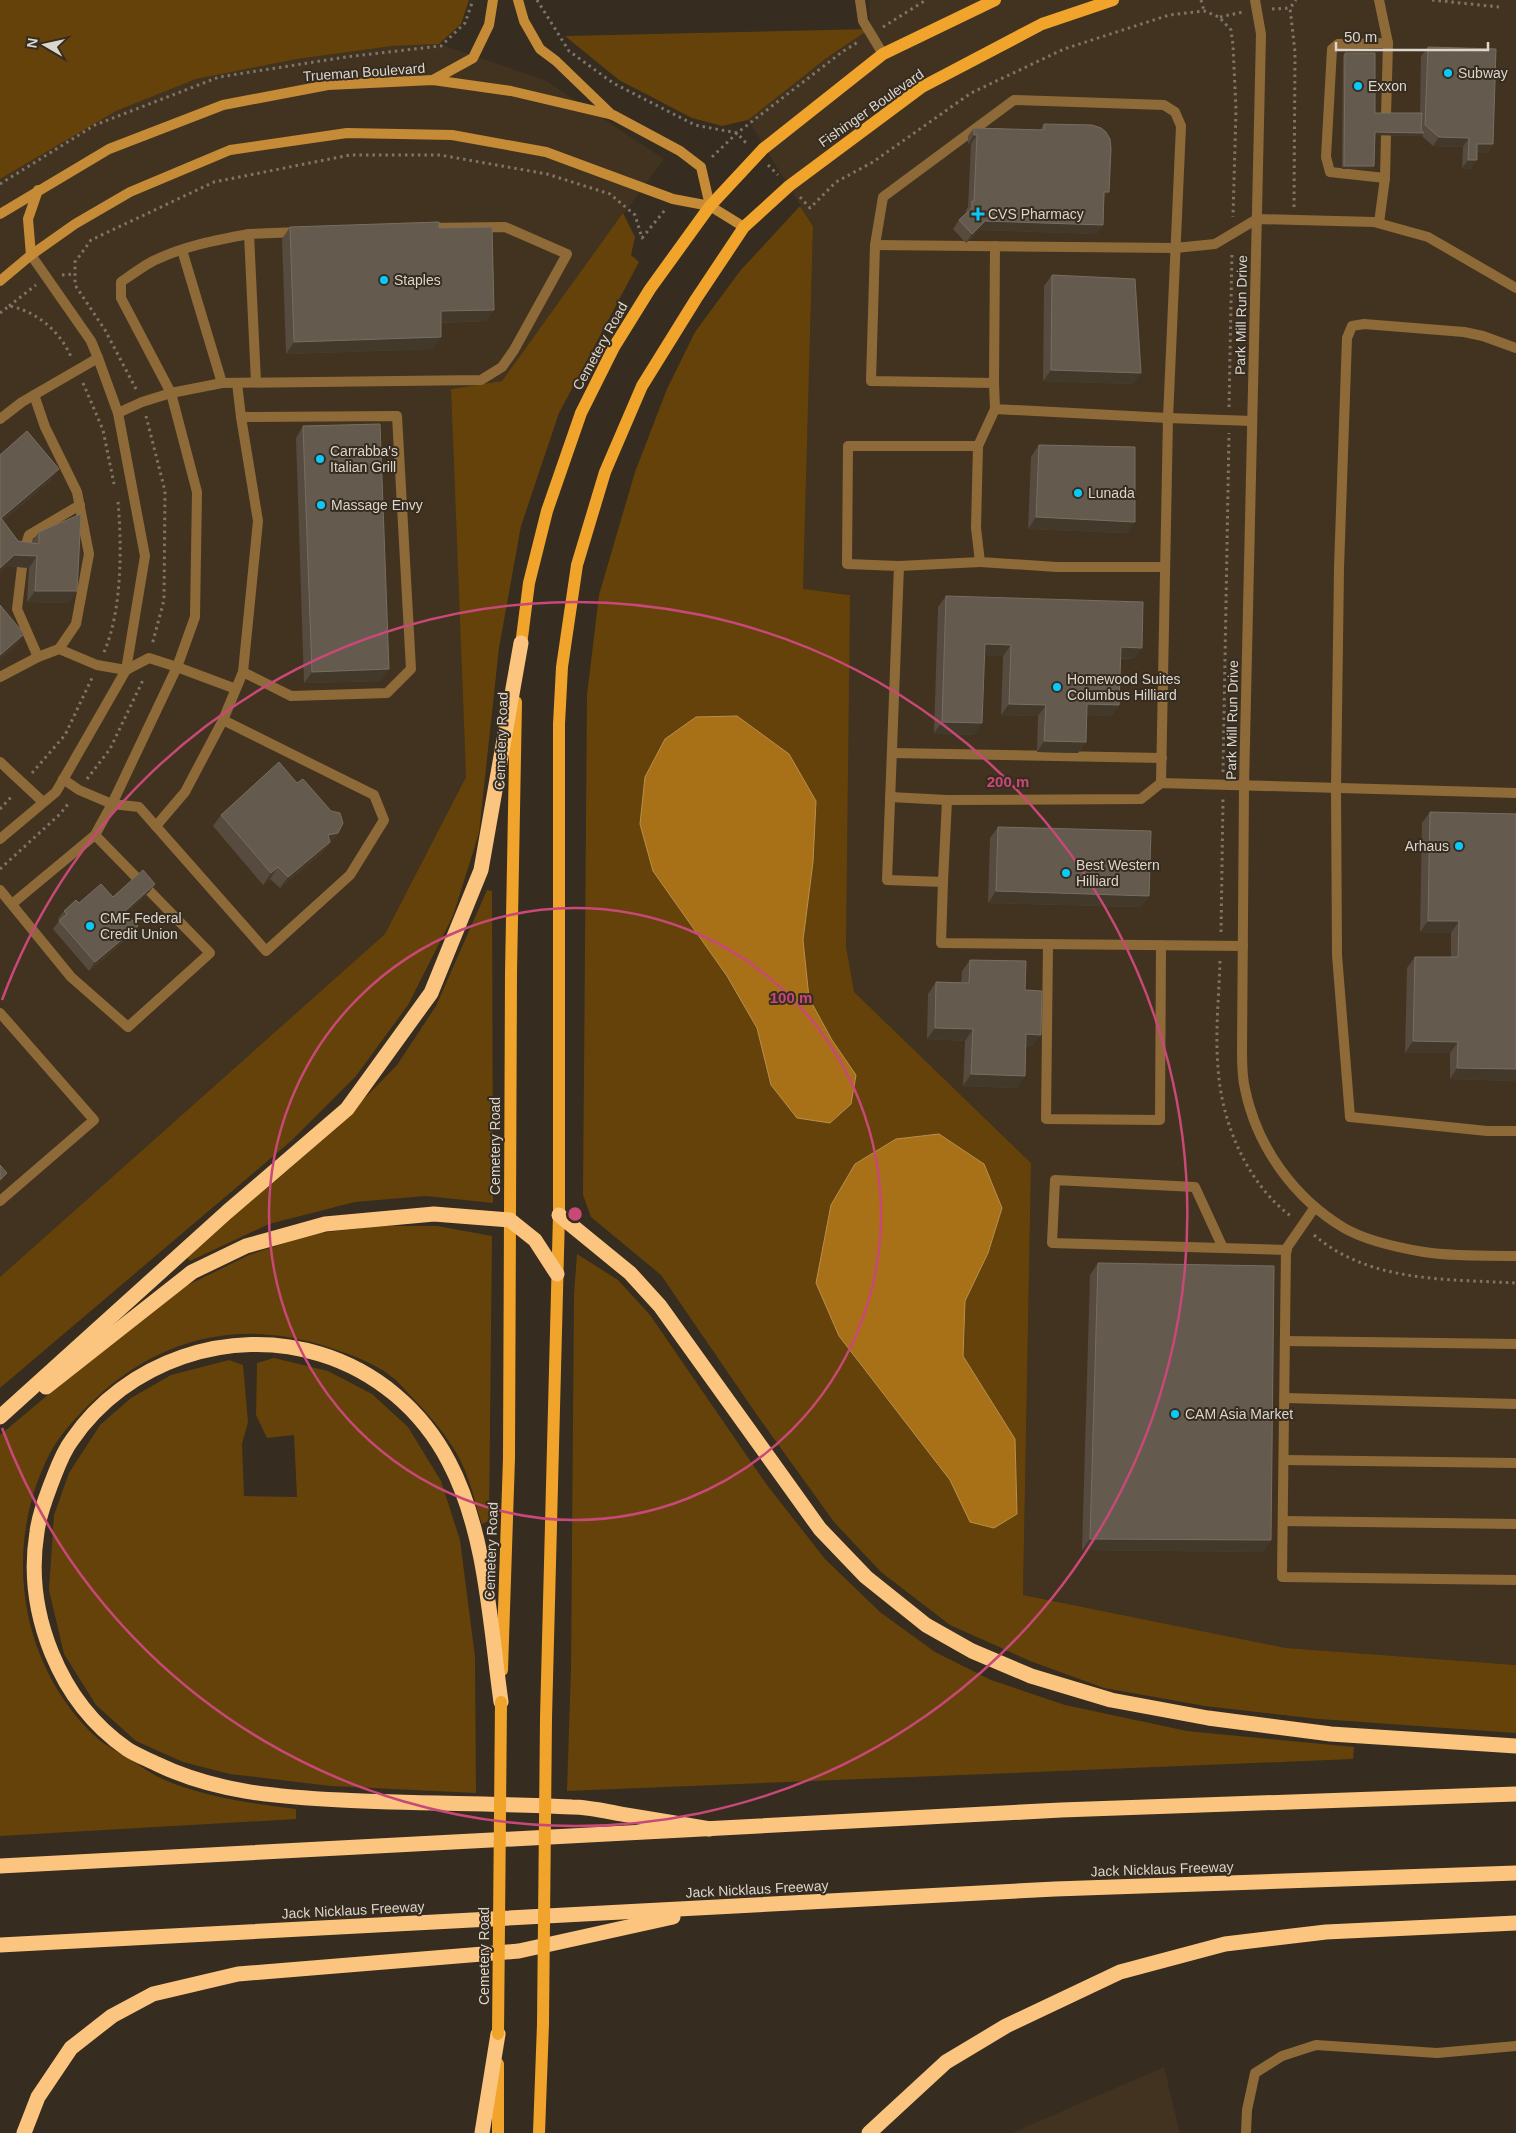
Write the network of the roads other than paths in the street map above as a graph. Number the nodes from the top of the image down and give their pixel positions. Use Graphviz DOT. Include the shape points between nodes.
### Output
graph roads {
  1 [pos="493,0"];
  2 [pos="518,0"];
  3 [pos="860,0"];
  4 [pos="995,0"];
  5 [pos="1113,0"];
  6 [pos="1255,0"];
  7 [pos="1379,0"];
  8 [pos="1388,43"];
  9 [pos="883,54"];
  10 [pos="433,80"];
  11 [pos="613,115"];
  12 [pos="1386,116"];
  13 [pos="1386,135"];
  14 [pos="1385,178"];
  15 [pos="38,190"];
  16 [pos="710,206"];
  17 [pos="0,214"];
  18 [pos="1257,219"];
  19 [pos="1379,223"];
  20 [pos="744,227"];
  21 [pos="416,228"];
  22 [pos="308,232"];
  23 [pos="249,234"];
  24 [pos="875,245"];
  25 [pos="995,246"];
  26 [pos="1175,248"];
  27 [pos="182,250"];
  28 [pos="31,256"];
  29 [pos="0,281"];
  30 [pos="1515,286"];
  31 [pos="1516,348"];
  32 [pos="98,358"];
  33 [pos="256,382"];
  34 [pos="222,383"];
  35 [pos="237,383"];
  36 [pos="994,383"];
  37 [pos="171,393"];
  38 [pos="34,395"];
  39 [pos="995,409"];
  40 [pos="118,413"];
  41 [pos="241,416"];
  42 [pos="1168,418"];
  43 [pos="0,419"];
  44 [pos="1252,421"];
  45 [pos="978,446"];
  46 [pos="80,505"];
  47 [pos="23,554"];
  48 [pos="980,562"];
  49 [pos="899,566"];
  50 [pos="1165,566"];
  51 [pos="22,567"];
  52 [pos="521,643"];
  53 [pos="59,649"];
  54 [pos="38,657"];
  55 [pos="177,667"];
  56 [pos="126,670"];
  57 [pos="243,672"];
  58 [pos="0,677"];
  59 [pos="236,690"];
  60 [pos="223,720"];
  61 [pos="892,753"];
  62 [pos="1162,758"];
  63 [pos="0,762"];
  64 [pos="63,779"];
  65 [pos="1161,783"];
  66 [pos="1244,786"];
  67 [pos="1336,788"];
  68 [pos="1516,793"];
  69 [pos="890,796"];
  70 [pos="947,800"];
  71 [pos="43,802"];
  72 [pos="112,804"];
  73 [pos="156,826"];
  74 [pos="96,834"];
  75 [pos="0,840"];
  76 [pos="943,882"];
  77 [pos="0,890"];
  78 [pos="12,904"];
  79 [pos="1048,944"];
  80 [pos="1161,945"];
  81 [pos="1243,946"];
  82 [pos="0,1013"];
  83 [pos="1516,1132"];
  84 [pos="0,1201"];
  85 [pos="1315,1207"];
  86 [pos="559,1215"];
  87 [pos="510,1220"];
  88 [pos="1223,1248"];
  89 [pos="1287,1250"];
  90 [pos="1516,1256"];
  91 [pos="558,1274"];
  92 [pos="1285,1342"];
  93 [pos="1516,1344"];
  94 [pos="1284,1398"];
  95 [pos="1516,1404"];
  96 [pos="0,1417"];
  97 [pos="0,1424"];
  98 [pos="1284,1460"];
  99 [pos="1516,1463"];
  100 [pos="1283,1521"];
  101 [pos="1516,1524"];
  102 [pos="1516,1580"];
  103 [pos="501,1702"];
  104 [pos="1516,1746"];
  105 [pos="1516,1794"];
  106 [pos="710,1829"];
  107 [pos="0,1866"];
  108 [pos="1516,1873"];
  109 [pos="715,1907"];
  110 [pos="1516,1923"];
  111 [pos="0,1945"];
  112 [pos="498,2034"];
  113 [pos="1516,2046"];
  114 [pos="24,2133"];
  115 [pos="482,2133"];
  116 [pos="498,2133"];
  117 [pos="539,2133"];
  118 [pos="869,2133"];
  119 [pos="1246,2133"];
  1 -- 10 [label="main road" via="489,25 472,58"];
  2 -- 11 [label="main road" via="524,21 540,49"];
  3 -- 9 [label="street" via="863,21"];
  4 -- 9 [label="main road"];
  5 -- 20 [label="main road, Fishinger Boulevard" via="1042,24 922,87 789,186"];
  6 -- 18 [label="street, Park Mill Run Drive" via="1261,34"];
  7 -- 8 [label="street"];
  8 -- 12 [label="street"];
  8 -- 14 [label="street" via="1338,44 1332,49 1326,157 1330,172"];
  9 -- 16 [label="main road" via="758,154"];
  10 -- 11 [label="main road, Trueman Boulevard" via="511,91"];
  10 -- 15 [label="main road, Trueman Boulevard" via="328,85 223,105 110,149"];
  11 -- 16 [label="main road, Trueman Boulevard" via="680,151 701,167"];
  13 -- 14 [label="street"];
  14 -- 19 [label="street"];
  15 -- 17 [label="main road, Trueman Boulevard"];
  15 -- 28 [label="main road" via="28,219"];
  16 -- 20 [label="main road"];
  16 -- 28 [label="main road" via="673,199 546,152 452,135 347,133 230,150 130,192 75,224"];
  16 -- 52 [label="main road, Cemetery Road" via="650,289 614,347 581,413 546,511 529,583"];
  18 -- 19 [label="street"];
  18 -- 26 [label="street" via="1215,244"];
  18 -- 44 [label="street, Park Mill Run Drive"];
  19 -- 30 [label="street" via="1428,237"];
  20 -- 86 [label="main road" via="642,386 605,472 577,565 562,667 559,724"];
  21 -- 33 [label="street" via="505,227 567,254 502,367 481,380"];
  22 -- 23 [label="street"];
  23 -- 27 [label="street"];
  23 -- 33 [label="street"];
  24 -- 25 [label="street"];
  24 -- 26 [label="street" via="883,197 1014,100 1164,105 1175,112 1181,126"];
  24 -- 36 [label="street" via="871,381"];
  25 -- 26 [label="street"];
  25 -- 36 [label="street"];
  26 -- 42 [label="street"];
  27 -- 34 [label="street"];
  27 -- 37 [label="street" via="152,262 121,282 121,298"];
  28 -- 29 [label="main road"];
  28 -- 32 [label="street" via="91,341"];
  31 -- 67 [label="street" via="1464,332 1364,324 1352,326 1347,338"];
  32 -- 38 [label="street"];
  32 -- 40 [label="street"];
  33 -- 35 [label="street"];
  34 -- 35 [label="street"];
  34 -- 37 [label="street"];
  35 -- 41 [label="street"];
  36 -- 39 [label="street"];
  37 -- 40 [label="street"];
  37 -- 55 [label="street" via="197,492 195,617"];
  38 -- 43 [label="street"];
  38 -- 46 [label="street" via="44,426 77,492"];
  39 -- 42 [label="street"];
  39 -- 45 [label="street"];
  40 -- 56 [label="street" via="145,556"];
  41 -- 57 [label="street" via="258,521"];
  41 -- 57 [label="street" via="397,416 411,669 387,693 291,696"];
  42 -- 44 [label="street"];
  42 -- 50 [label="street"];
  44 -- 66 [label="street, Park Mill Run Drive"];
  45 -- 48 [label="street" via="976,528"];
  45 -- 49 [label="street" via="848,446 847,564"];
  46 -- 47 [label="street" via="29,535"];
  46 -- 53 [label="street" via="89,554 76,624"];
  48 -- 49 [label="street"];
  48 -- 50 [label="street"];
  49 -- 61 [label="street"];
  50 -- 62 [label="street"];
  51 -- 54 [label="street" via="17,609"];
  52 -- 87 [label="main road, Cemetery Road" via="515,721"];
  52 -- 96 [label="highway" via="481,870 431,993 347,1109 220,1218"];
  53 -- 54 [label="street"];
  53 -- 56 [label="street" via="98,665"];
  54 -- 58 [label="street"];
  55 -- 56 [label="street" via="149,658"];
  55 -- 59 [label="street"];
  55 -- 72 [label="street"];
  56 -- 64 [label="street"];
  57 -- 59 [label="street"];
  59 -- 60 [label="street"];
  60 -- 73 [label="street" via="185,792"];
  60 -- 73 [label="street" via="374,795 384,820 350,875 266,950"];
  61 -- 62 [label="street"];
  61 -- 69 [label="street"];
  62 -- 65 [label="street"];
  63 -- 71 [label="street"];
  64 -- 71 [label="street" via="56,792"];
  64 -- 72 [label="street" via="79,790"];
  65 -- 66 [label="street"];
  65 -- 70 [label="street" via="1141,799"];
  66 -- 67 [label="street"];
  66 -- 81 [label="street, Park Mill Run Drive"];
  67 -- 68 [label="street"];
  67 -- 83 [label="street" via="1337,955 1350,1117"];
  69 -- 70 [label="street"];
  69 -- 76 [label="street" via="887,880"];
  70 -- 76 [label="street"];
  71 -- 75 [label="street"];
  72 -- 73 [label="street" via="139,807"];
  72 -- 74 [label="street"];
  74 -- 78 [label="street"];
  74 -- 78 [label="street" via="210,953 128,1027 71,976"];
  76 -- 79 [label="street" via="941,943"];
  77 -- 78 [label="street"];
  79 -- 80 [label="street"];
  79 -- 80 [label="street" via="1046,1119 1160,1120"];
  80 -- 81 [label="street"];
  81 -- 85 [label="street, Park Mill Run Drive" via="1244,1089 1257,1128 1273,1160"];
  82 -- 84 [label="street" via="94,1120"];
  85 -- 89 [label="street"];
  85 -- 90 [label="street, Park Mill Run Drive" via="1366,1238 1446,1254"];
  86 -- 91 [label="main road"];
  86 -- 104 [label="highway" via="630,1273 660,1306 820,1529 866,1577 926,1625 972,1651 1031,1676 1111,1700 1208,1718 1331,1734"];
  87 -- 91 [label="highway" via="535,1240"];
  87 -- 97 [label="highway" via="434,1214 387,1217 325,1224 246,1246 192,1272"];
  87 -- 103 [label="main road, Cemetery Road" via="509,1458"];
  88 -- 88 [label="street" via="1052,1243 1055,1180 1194,1187"];
  88 -- 89 [label="street"];
  89 -- 92 [label="street"];
  91 -- 117 [label="main road, bridge"];
  92 -- 93 [label="street"];
  92 -- 94 [label="street"];
  94 -- 95 [label="street"];
  94 -- 98 [label="street"];
  98 -- 99 [label="street"];
  98 -- 100 [label="street"];
  100 -- 101 [label="street"];
  100 -- 102 [label="street" via="1282,1577"];
  103 -- 106 [label="highway" via="480,1552 466,1501 450,1463 429,1429 403,1400 371,1377 330,1357 287,1345 217,1347 156,1367 138,1378 101,1407 72,1440 60,1461 38,1526 34,1550 40,1622 57,1666 83,1708 127,1748 184,1776 248,1793 390,1802 576,1807"];
  103 -- 112 [label="main road, Cemetery Road, bridge"];
  105 -- 106 [label="highway" via="1061,1810"];
  106 -- 107 [label="highway"];
  108 -- 109 [label="highway, Jack Nicklaus Freeway" via="1055,1889"];
  109 -- 111 [label="highway, Jack Nicklaus Freeway"];
  109 -- 114 [label="highway" via="519,1951 238,1974 153,1994 112,2016 71,2048 38,2097"];
  110 -- 118 [label="highway" via="1326,1932 1225,1944 1120,1972 1006,2026 946,2062"];
  112 -- 115 [label="highway"];
  112 -- 116 [label="main road, Cemetery Road"];
  113 -- 119 [label="street" via="1437,2053 1316,2045 1282,2056 1255,2073"];
}
